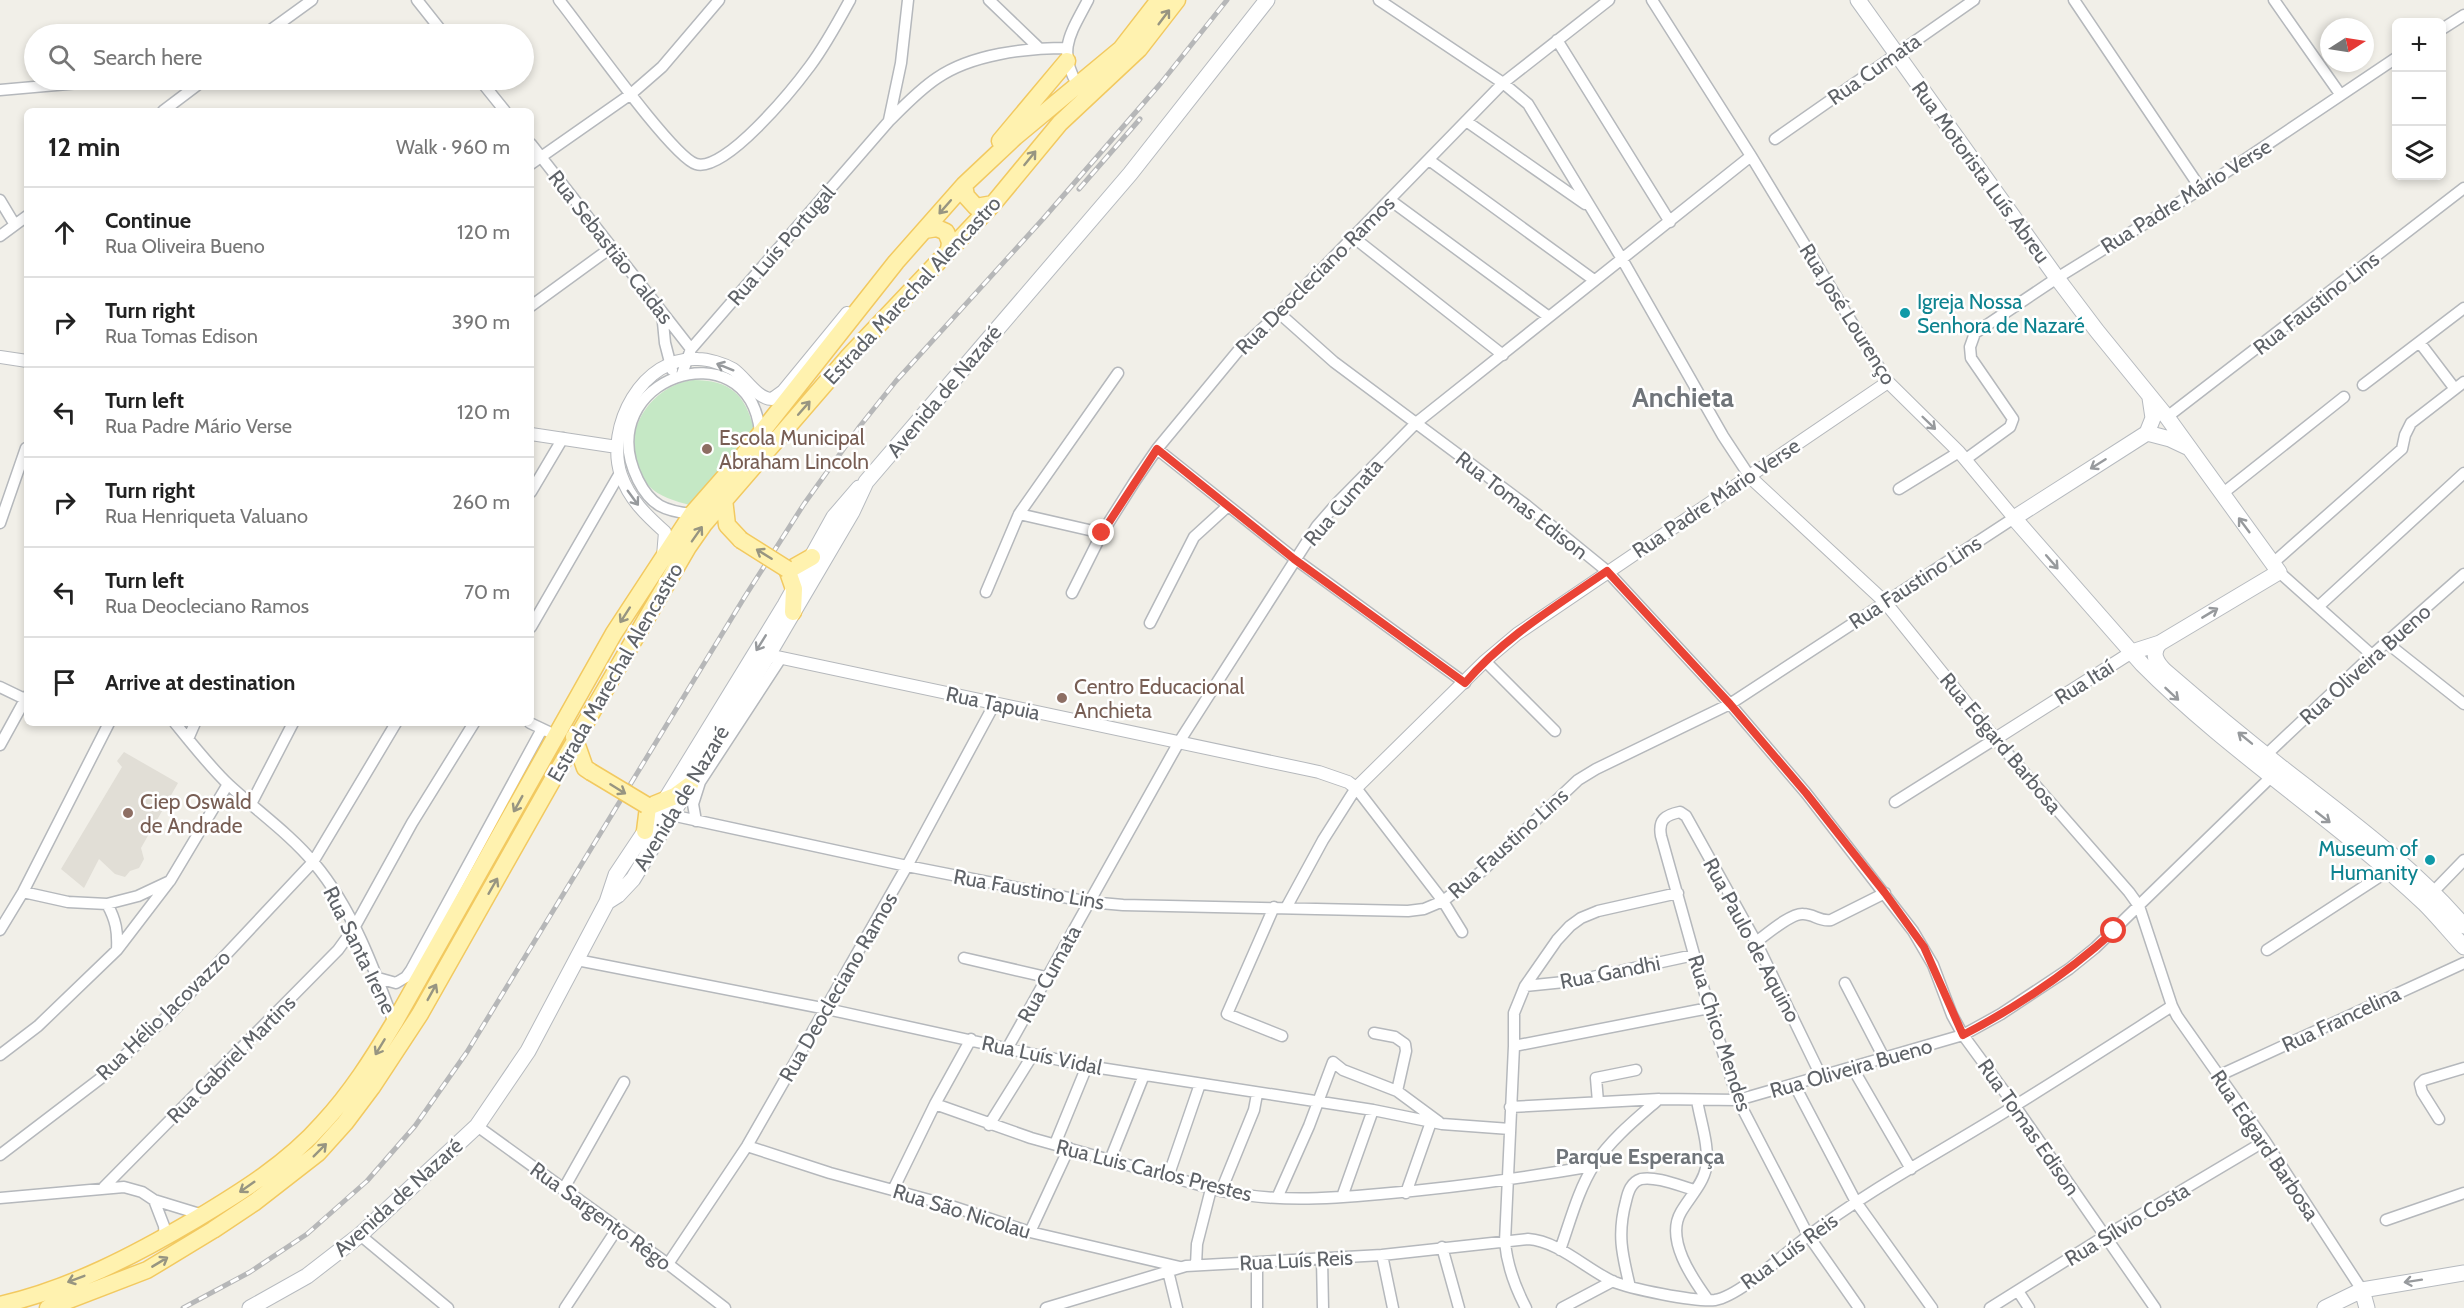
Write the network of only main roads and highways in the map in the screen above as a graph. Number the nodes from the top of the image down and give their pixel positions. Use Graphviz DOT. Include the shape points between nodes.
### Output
graph roads {
  1 [pos="1159,0"];
  2 [pos="1177,0"];
  3 [pos="1267,0"];
  4 [pos="1858,0"];
  5 [pos="1067,55"];
  6 [pos="985,164"];
  7 [pos="964,185"];
  8 [pos="993,204"];
  9 [pos="925,230"];
  10 [pos="949,250"];
  11 [pos="2150,398"];
  12 [pos="2148,433"];
  13 [pos="2187,448"];
  14 [pos="866,482"];
  15 [pos="724,499"];
  16 [pos="2014,518"];
  17 [pos="812,557"];
  18 [pos="2276,568"];
  19 [pos="788,569"];
  20 [pos="795,590"];
  21 [pos="793,612"];
  22 [pos="2160,643"];
  23 [pos="2132,652"];
  24 [pos="577,698"];
  25 [pos="575,743"];
  26 [pos="588,770"];
  27 [pos="557,772"];
  28 [pos="690,785"];
  29 [pos="657,807"];
  30 [pos="645,831"];
  31 [pos="607,902"];
  32 [pos="2464,926"];
  33 [pos="2464,947"];
  34 [pos="199,1217"];
  35 [pos="208,1232"];
  36 [pos="2464,1273"];
  37 [pos="2362,1290"];
  38 [pos="0,1305"];
  39 [pos="48,1308"];
  40 [pos="250,1308"];
  41 [pos="2325,1308"];
  42 [pos="2367,1308"];
  1 -- 6 [label="main road, Estrada Marechal Alencastro" via="1121,50"];
  8 -- 2 [label="main road, Estrada Marechal Alencastro, one-way" via="1052,131 1139,49"];
  3 -- 14 [label="main road, Avenida de Nazaré" via="1130,174"];
  4 -- 11 [label="main road, Rua Motorista Luís Abreu" via="2057,278"];
  5 -- 6 [label="main road"];
  6 -- 7 [label="main road, Estrada Marechal Alencastro"];
  7 -- 8 [label="main road" via="966,196 976,207"];
  7 -- 9 [label="main road, Estrada Marechal Alencastro, one-way"];
  8 -- 10 [label="main road, Estrada Marechal Alencastro"];
  9 -- 10 [label="main road" via="937,228 946,232"];
  9 -- 24 [label="main road, Estrada Marechal Alencastro, one-way" via="692,514 614,633"];
  15 -- 10 [label="main road, Estrada Marechal Alencastro, one-way" via="849,356"];
  11 -- 12 [label="main road" via="2153,418"];
  11 -- 13 [label="main road, Rua Motorista Luís Abreu"];
  12 -- 13 [label="main road"];
  12 -- 16 [label="main road, Rua Faustino Lins, one-way"];
  18 -- 13 [label="main road, Rua Motorista Luís Abreu, one-way"];
  14 -- 17 [label="main road, Avenida de Nazaré" via="834,517"];
  14 -- 21 [label="main road, Avenida de Nazaré"];
  19 -- 15 [label="main road, one-way, bridge" via="741,540 727,525"];
  25 -- 15 [label="main road, Estrada Marechal Alencastro, one-way" via="688,547"];
  16 -- 23 [label="main road, Rua José Lourenço, one-way"];
  17 -- 19 [label="main road"];
  17 -- 20 [label="main road, Avenida de Nazaré"];
  22 -- 18 [label="main road, Rua Itaí, one-way"];
  19 -- 20 [label="main road"];
  20 -- 21 [label="main road"];
  20 -- 29 [label="main road, Avenida de Nazaré, one-way"];
  21 -- 28 [label="main road, Avenida de Nazaré" via="774,656"];
  22 -- 23 [label="main road, Rua Itaí"];
  32 -- 22 [label="main road, one-way" via="2433,892 2356,825 2162,667 2155,655"];
  23 -- 33 [label="main road, Rua José Lourenço, one-way" via="2178,699 2388,871"];
  24 -- 25 [label="main road" via="572,723"];
  24 -- 34 [label="main road, Estrada Marechal Alencastro, one-way" via="549,732 372,1059 323,1124 300,1146"];
  25 -- 26 [label="main road"];
  25 -- 27 [label="main road, Estrada Marechal Alencastro"];
  26 -- 27 [label="main road"];
  26 -- 29 [label="main road, one-way, bridge"];
  35 -- 27 [label="main road, Estrada Marechal Alencastro, one-way" via="255,1202 318,1153 352,1114 420,1014"];
  28 -- 29 [label="main road"];
  29 -- 30 [label="main road"];
  29 -- 31 [label="main road, Avenida de Nazaré" via="633,879"];
  30 -- 31 [label="main road, Avenida de Nazaré" via="616,875"];
  31 -- 40 [label="main road, Avenida de Nazaré" via="528,1051 477,1126 360,1235 307,1276"];
  34 -- 35 [label="main road" via="193,1227 196,1233"];
  34 -- 38 [label="main road, Estrada Marechal Alencastro, one-way" via="106,1268"];
  39 -- 35 [label="main road, Estrada Marechal Alencastro, one-way" via="147,1270"];
  36 -- 37 [label="main road, one-way"];
  37 -- 41 [label="main road"];
  37 -- 42 [label="main road, Rua Edgard Barbosa"];
}
